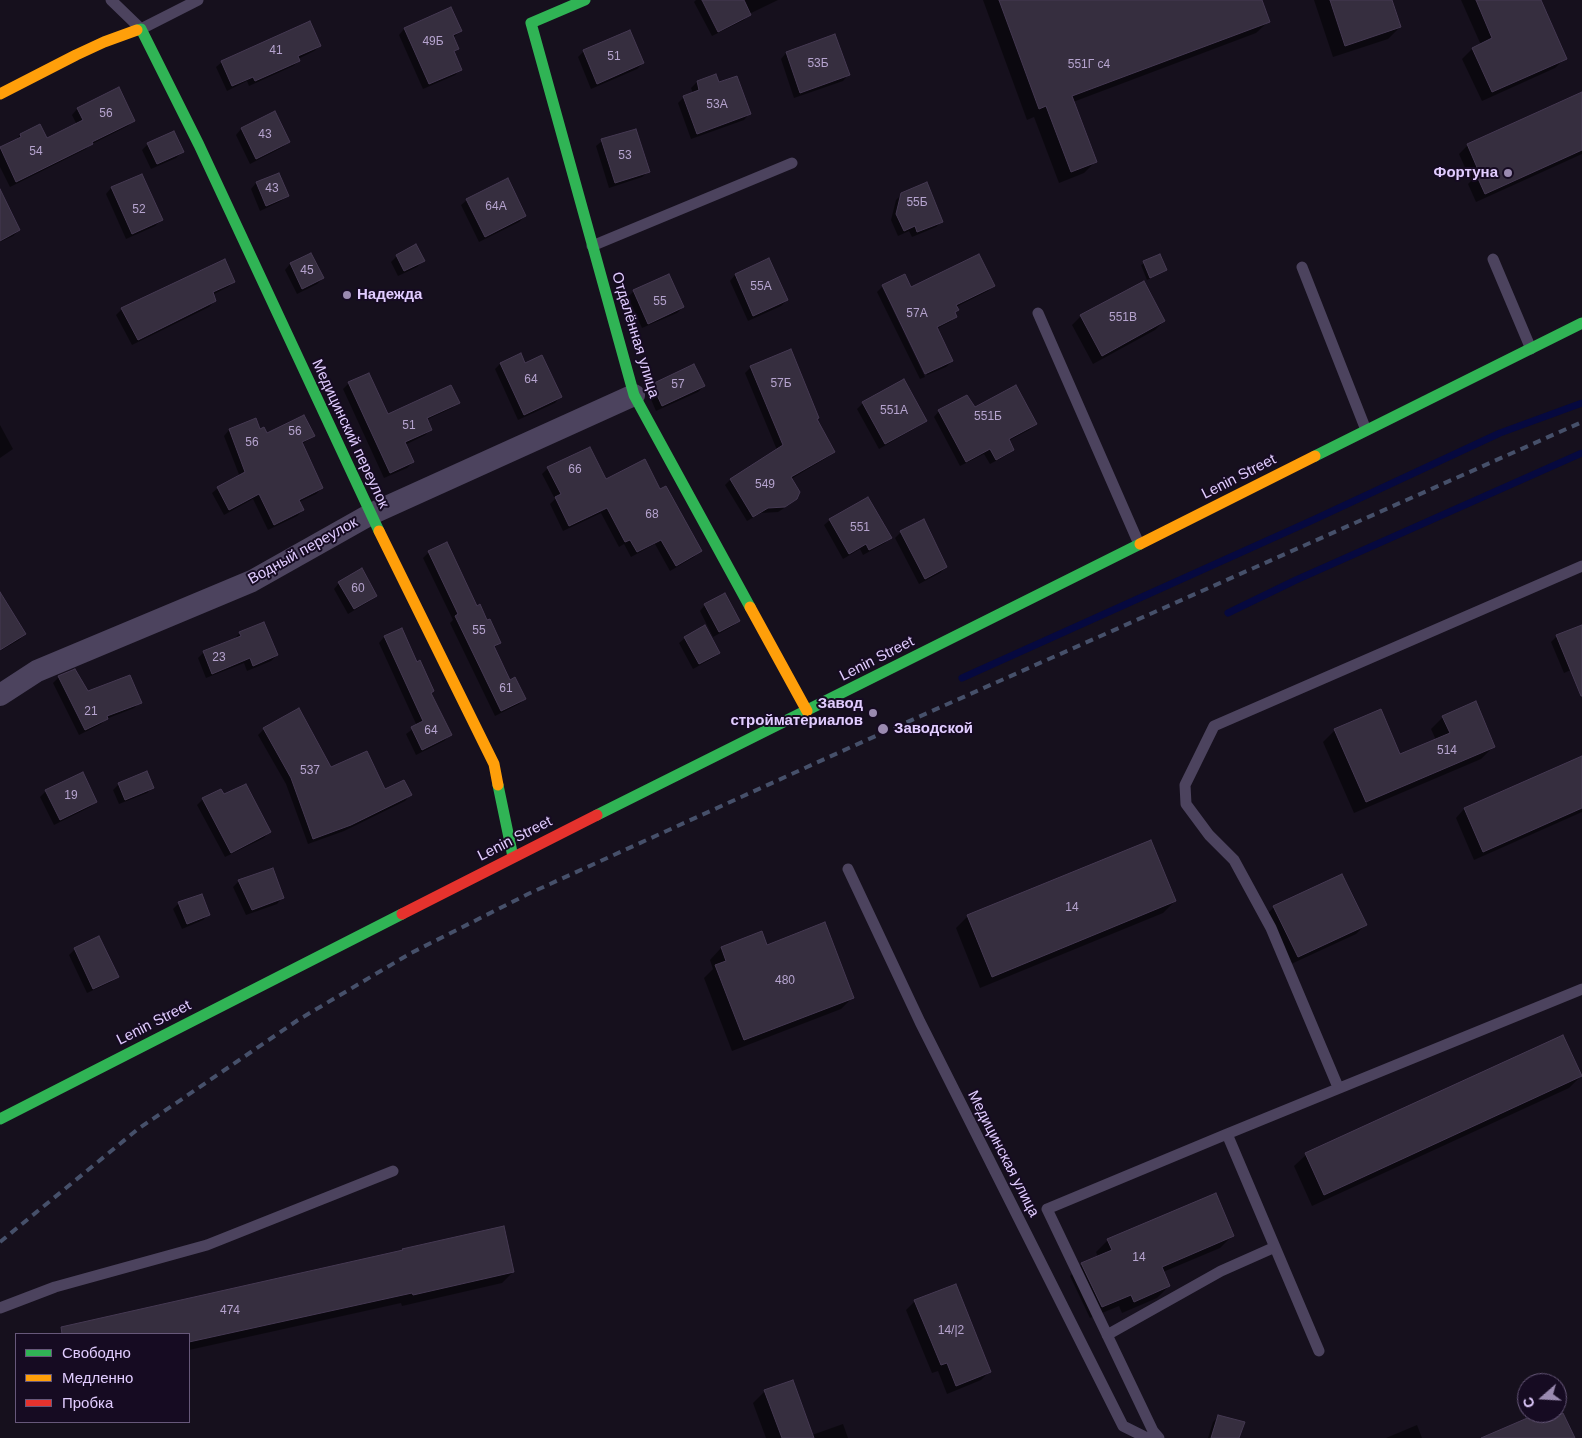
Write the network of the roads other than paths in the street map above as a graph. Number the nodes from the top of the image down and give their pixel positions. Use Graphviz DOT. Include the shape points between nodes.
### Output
graph roads {
  1 [pos="111,0"];
  2 [pos="198,0"];
  3 [pos="585,0"];
  4 [pos="141,29"];
  5 [pos="0,94"];
  6 [pos="792,163"];
  7 [pos="592,246"];
  8 [pos="1492,259"];
  9 [pos="1302,267"];
  10 [pos="1038,313"];
  11 [pos="1582,323"];
  12 [pos="1530,349"];
  13 [pos="634,395"];
  14 [pos="1366,430"];
  15 [pos="370,514"];
  16 [pos="1138,544"];
  17 [pos="1582,566"];
  18 [pos="0,695"];
  19 [pos="807,711"];
  20 [pos="513,857"];
  21 [pos="848,869"];
  22 [pos="1582,989"];
  23 [pos="1338,1087"];
  24 [pos="0,1119"];
  25 [pos="1227,1134"];
  26 [pos="393,1171"];
  27 [pos="1275,1247"];
  28 [pos="0,1308"];
  29 [pos="1107,1335"];
  30 [pos="1319,1351"];
  31 [pos="1147,1438"];
  32 [pos="1159,1438"];
  1 -- 4 [label="lane"];
  2 -- 4 [label="lane"];
  3 -- 7 [label="street, Отдалённая улица" via="531,23"];
  4 -- 5 [label="street" via="104,42"];
  4 -- 15 [label="street, Медицинский переулок" via="199,145"];
  6 -- 7 [label="lane"];
  7 -- 13 [label="street, Отдалённая улица"];
  8 -- 12 [label="lane"];
  9 -- 14 [label="lane"];
  10 -- 16 [label="lane"];
  11 -- 12 [label="street, Lenin Street"];
  12 -- 14 [label="street, Lenin Street"];
  13 -- 15 [label="street, Водный переулок"];
  13 -- 19 [label="street, Отдалённая улица"];
  14 -- 16 [label="street, Lenin Street"];
  15 -- 18 [label="street, Водный переулок" via="252,581 37,671"];
  15 -- 20 [label="street, Медицинский переулок" via="494,764"];
  16 -- 19 [label="street, Lenin Street"];
  17 -- 23 [label="lane" via="1214,726 1185,785 1186,804 1209,835 1234,860 1271,928"];
  19 -- 20 [label="street, Lenin Street"];
  20 -- 24 [label="street, Lenin Street"];
  21 -- 31 [label="lane, Медицинская улица" via="920,1022 1123,1426"];
  22 -- 23 [label="lane"];
  23 -- 25 [label="lane"];
  25 -- 27 [label="lane"];
  25 -- 29 [label="lane" via="1047,1209"];
  26 -- 28 [label="lane" via="207,1245 55,1287"];
  27 -- 29 [label="lane" via="1221,1271"];
  27 -- 30 [label="lane"];
  29 -- 32 [label="lane"];
}
